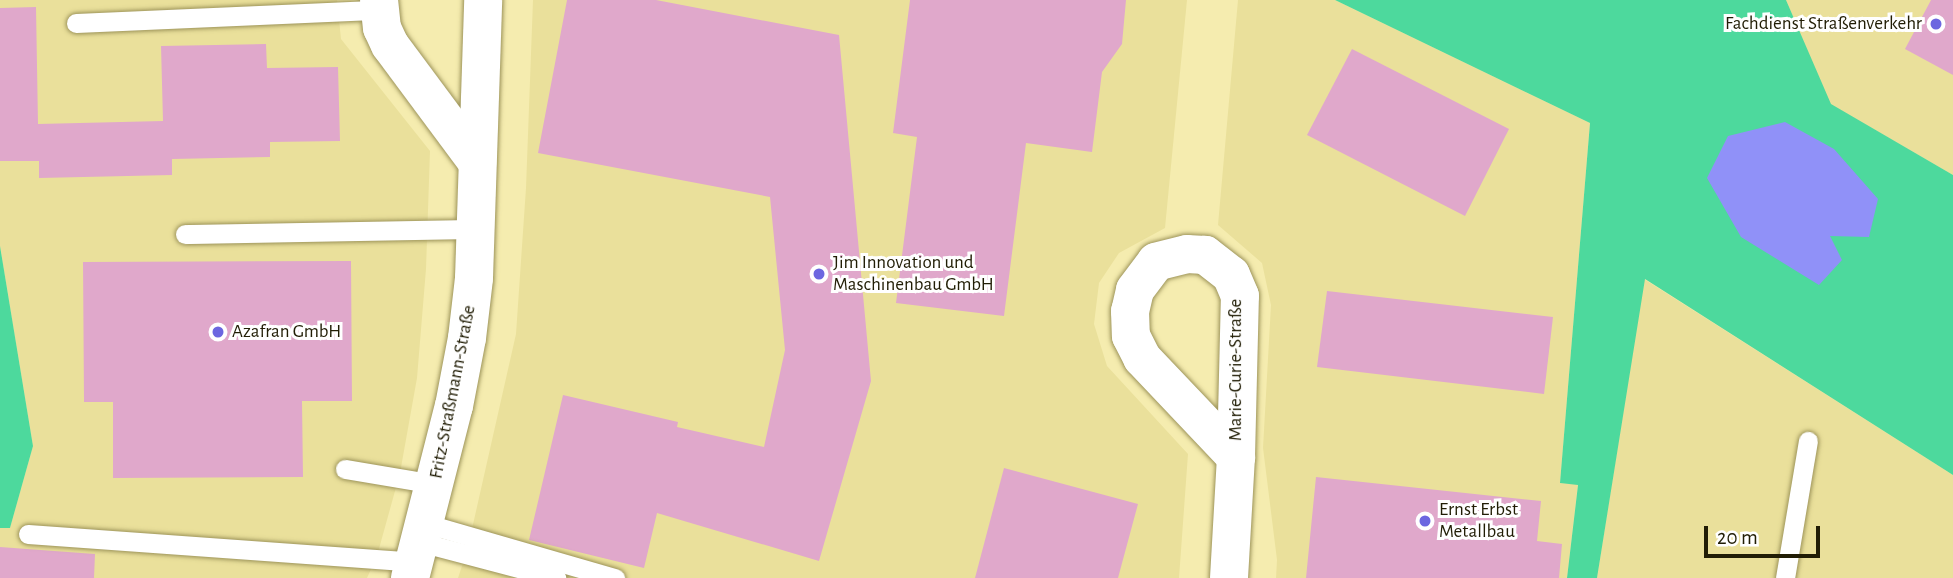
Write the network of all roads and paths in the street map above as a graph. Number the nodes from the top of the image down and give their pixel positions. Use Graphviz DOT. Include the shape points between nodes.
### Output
graph roads {
  1 [pos="483,0"];
  2 [pos="379,5"];
  3 [pos="76,23"];
  4 [pos="477,162"];
  5 [pos="475,229"];
  6 [pos="185,234"];
  7 [pos="1808,441"];
  8 [pos="1236,457"];
  9 [pos="345,469"];
  10 [pos="435,484"];
  11 [pos="28,534"];
  12 [pos="417,551"];
  13 [pos="556,578"];
  14 [pos="615,578"];
  15 [pos="1229,578"];
  16 [pos="1786,578"];
  1 -- 4 [label="street, Fritz-Straßmann-Straße"];
  2 -- 3 [label="lane"];
  2 -- 4 [label="street" via="390,45"];
  4 -- 5 [label="street, Fritz-Straßmann-Straße"];
  5 -- 6 [label="lane"];
  5 -- 10 [label="street, Fritz-Straßmann-Straße" via="467,338"];
  7 -- 16 [label="lane"];
  8 -- 8 [label="street, Marie-Curie-Straße" via="1240,296 1231,275 1205,255 1156,262 1135,290 1131,336 1142,358"];
  8 -- 15 [label="street, Marie-Curie-Straße"];
  9 -- 10 [label="lane"];
  10 -- 12 [label="street, Fritz-Straßmann-Straße"];
  11 -- 12 [label="lane"];
  12 -- 13 [label="lane"];
  12 -- 14 [label="lane"];
}
